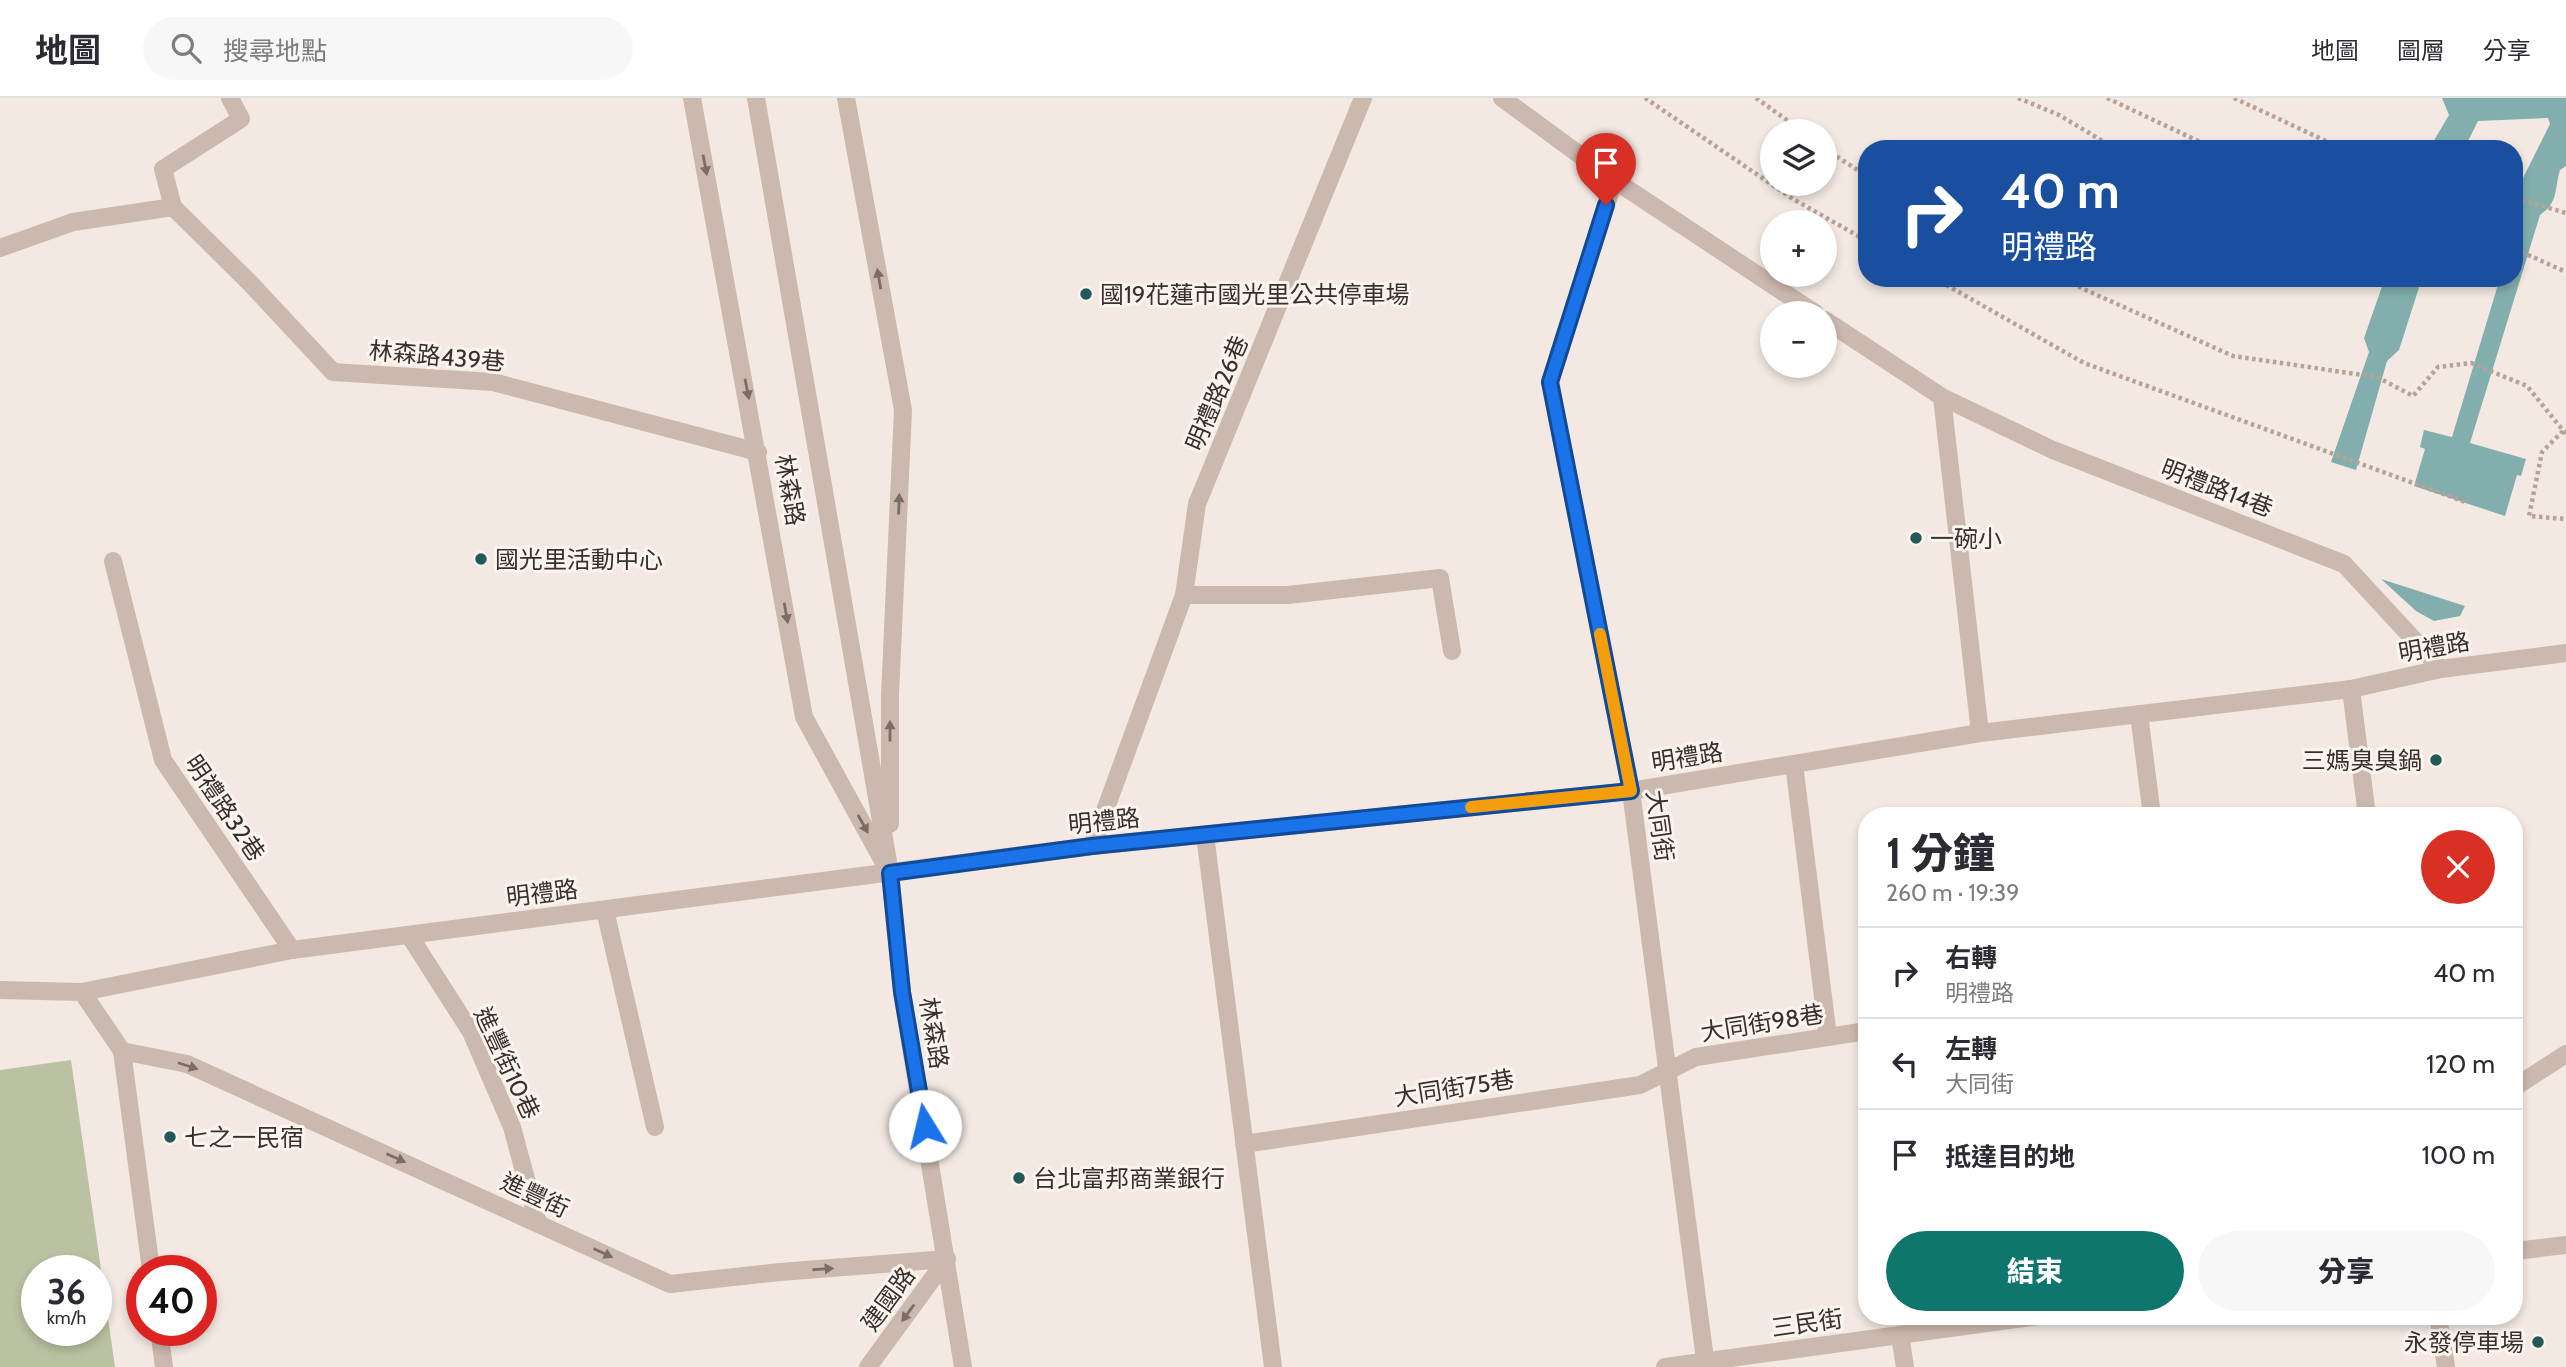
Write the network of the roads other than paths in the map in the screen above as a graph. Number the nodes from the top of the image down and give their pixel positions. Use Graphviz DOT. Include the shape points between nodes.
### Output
graph roads {
  1 [pos="230,98"];
  2 [pos="692,98"];
  3 [pos="756,98"];
  4 [pos="846,98"];
  5 [pos="1363,98"];
  6 [pos="1502,98"];
  7 [pos="1615,180"];
  8 [pos="173,207"];
  9 [pos="0,248"];
  10 [pos="1797,301"];
  11 [pos="1837,328"];
  12 [pos="1942,397"];
  13 [pos="758,452"];
  14 [pos="113,561"];
  15 [pos="1184,595"];
  16 [pos="1452,651"];
  17 [pos="2566,653"];
  18 [pos="2441,669"];
  19 [pos="2351,689"];
  20 [pos="2139,714"];
  21 [pos="1980,733"];
  22 [pos="1794,764"];
  23 [pos="1631,791"];
  24 [pos="2151,807"];
  25 [pos="2366,807"];
  26 [pos="1205,835"];
  27 [pos="1092,846"];
  28 [pos="890,873"];
  29 [pos="605,910"];
  30 [pos="409,935"];
  31 [pos="292,950"];
  32 [pos="0,990"];
  33 [pos="82,992"];
  34 [pos="1858,1032"];
  35 [pos="1828,1037"];
  36 [pos="122,1051"];
  37 [pos="2566,1054"];
  38 [pos="1668,1071"];
  39 [pos="2523,1082"];
  40 [pos="655,1128"];
  41 [pos="1244,1144"];
  42 [pos="538,1223"];
  43 [pos="2566,1245"];
  44 [pos="2523,1250"];
  45 [pos="149,1255"];
  46 [pos="947,1259"];
  47 [pos="1972,1325"];
  48 [pos="2439,1325"];
  49 [pos="1899,1335"];
  50 [pos="161,1346"];
  51 [pos="1706,1365"];
  52 [pos="164,1367"];
  53 [pos="868,1367"];
  54 [pos="963,1367"];
  55 [pos="1273,1367"];
  56 [pos="1665,1367"];
  57 [pos="1905,1367"];
  58 [pos="2446,1367"];
  1 -- 8 [label="street" via="241,119 163,169"];
  2 -- 13 [label="street, 林森路, one-way"];
  3 -- 28 [label="street, 林森路"];
  28 -- 4 [label="street, 林森路, one-way" via="890,695 903,410"];
  5 -- 15 [label="street, 明禮路26巷" via="1197,504"];
  6 -- 7 [label="street"];
  7 -- 10 [label="street"];
  7 -- 23 [label="street, 大同街" via="1550,382"];
  8 -- 9 [label="street" via="73,222"];
  8 -- 13 [label="street, 林森路439巷" via="333,372 493,382"];
  11 -- 12 [label="street, 明禮路14巷"];
  12 -- 18 [label="street, 明禮路14巷" via="2053,450 2344,564"];
  12 -- 21 [label="street"];
  13 -- 28 [label="street, 林森路, one-way" via="804,717"];
  14 -- 31 [label="street, 明禮路32巷" via="163,760"];
  15 -- 16 [label="street" via="1289,595 1440,578"];
  15 -- 27 [label="street, 明禮路26巷"];
  17 -- 18 [label="street, 明禮路"];
  18 -- 19 [label="street, 明禮路"];
  19 -- 20 [label="street, 明禮路"];
  19 -- 25 [label="street"];
  20 -- 21 [label="street, 明禮路"];
  20 -- 24 [label="street"];
  21 -- 22 [label="street, 明禮路"];
  22 -- 23 [label="street, 明禮路"];
  22 -- 35 [label="street"];
  23 -- 26 [label="street, 明禮路"];
  23 -- 38 [label="street, 大同街"];
  26 -- 27 [label="street, 明禮路"];
  26 -- 41 [label="street"];
  27 -- 28 [label="street, 明禮路"];
  28 -- 29 [label="street, 明禮路"];
  28 -- 46 [label="street, 林森路" via="902,992"];
  29 -- 30 [label="street, 明禮路"];
  29 -- 40 [label="street"];
  30 -- 31 [label="street, 明禮路"];
  30 -- 42 [label="street, 進豐街10巷" via="471,1032 512,1127"];
  31 -- 33 [label="street, 明禮路"];
  32 -- 33 [label="street, 明禮路"];
  33 -- 36 [label="street"];
  34 -- 35 [label="street, 大同街98巷"];
  35 -- 38 [label="street, 大同街98巷" via="1696,1057"];
  36 -- 42 [label="street, 進豐街, one-way" via="187,1064"];
  36 -- 45 [label="street"];
  37 -- 39 [label="street"];
  38 -- 41 [label="street, 大同街75巷" via="1640,1085"];
  38 -- 51 [label="street, 大同街"];
  41 -- 55 [label="street"];
  42 -- 46 [label="street, 進豐街, one-way" via="670,1284"];
  43 -- 44 [label="street"];
  46 -- 53 [label="street, 建國路, one-way"];
  46 -- 54 [label="street, 林森路"];
  47 -- 49 [label="street, 三民街"];
  48 -- 58 [label="street"];
  49 -- 51 [label="street, 三民街"];
  49 -- 57 [label="street"];
  50 -- 52 [label="street"];
  51 -- 56 [label="street, 三民街"];
}
